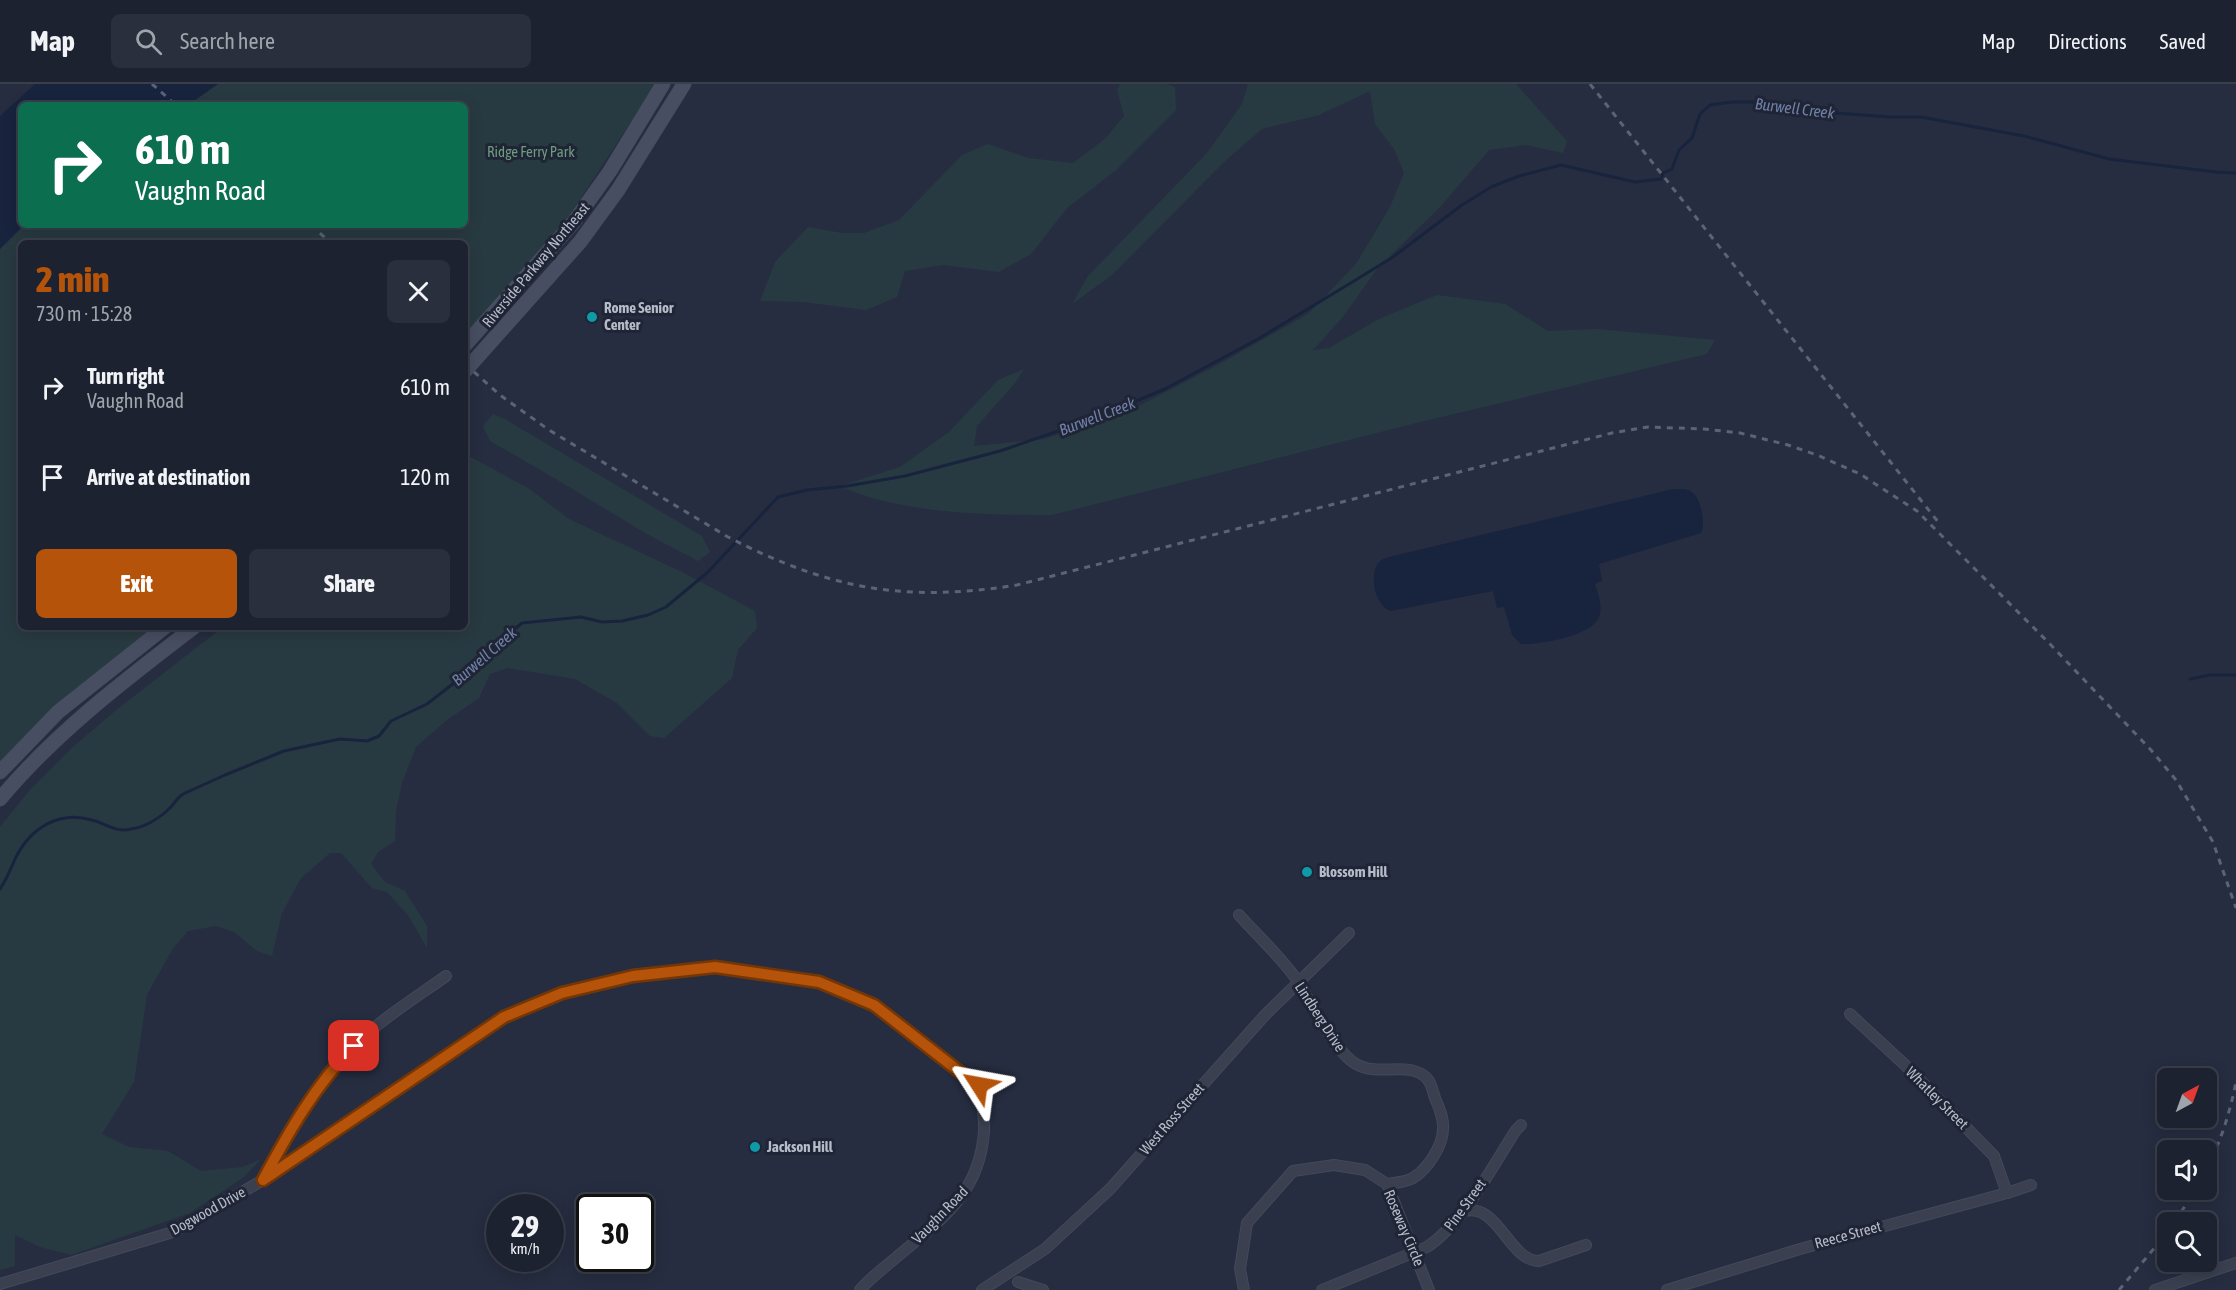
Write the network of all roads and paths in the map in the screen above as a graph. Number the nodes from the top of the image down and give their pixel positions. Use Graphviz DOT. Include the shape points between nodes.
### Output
graph roads {
  1 [pos="663,84"];
  2 [pos="684,84"];
  3 [pos="468,342"];
  4 [pos="468,368"];
  5 [pos="161,630"];
  6 [pos="190,630"];
  7 [pos="0,772"];
  8 [pos="0,799"];
  9 [pos="1239,915"];
  10 [pos="1349,933"];
  11 [pos="446,976"];
  12 [pos="1298,981"];
  13 [pos="1850,1014"];
  14 [pos="979,1085"];
  15 [pos="1521,1125"];
  16 [pos="263,1180"];
  17 [pos="1387,1184"];
  18 [pos="2031,1185"];
  19 [pos="2007,1193"];
  20 [pos="1461,1212"];
  21 [pos="1586,1245"];
  22 [pos="1414,1252"];
  23 [pos="2236,1263"];
  24 [pos="1013,1271"];
  25 [pos="0,1284"];
  26 [pos="1019,1286"];
  27 [pos="860,1290"];
  28 [pos="982,1290"];
  29 [pos="1043,1290"];
  30 [pos="1244,1290"];
  31 [pos="1322,1290"];
  32 [pos="1429,1290"];
  33 [pos="1667,1290"];
  34 [pos="2156,1290"];
  1 -- 3 [label="main road, Riverside Parkway Northeast" via="586,206"];
  2 -- 4 [label="main road, Riverside Parkway Northeast" via="587,233"];
  5 -- 7 [label="main road" via="58,712"];
  6 -- 8 [label="main road" via="76,720"];
  9 -- 12 [label="street, Lindberg Drive"];
  10 -- 12 [label="street, West Ross Street"];
  11 -- 16 [label="street" via="370,1031 337,1062"];
  12 -- 17 [label="street, Lindberg Drive" via="1329,1036 1347,1058 1369,1069 1414,1070 1431,1085 1442,1120 1440,1142 1412,1179"];
  12 -- 24 [label="street, West Ross Street" via="1110,1189 1066,1231"];
  13 -- 19 [label="street, Whatley Street" via="1994,1156"];
  14 -- 16 [label="street, Dogwood Drive" via="874,1005 819,982 715,967 633,976 562,993 504,1017"];
  14 -- 27 [label="street, Vaughn Road" via="984,1129 972,1181 937,1222"];
  15 -- 20 [label="street, Pine Street"];
  16 -- 25 [label="street, Dogwood Drive" via="173,1232"];
  17 -- 22 [label="street, Roseway Circle"];
  17 -- 30 [label="street, Roseway Circle" via="1365,1170 1334,1165 1293,1171 1247,1223 1240,1269"];
  18 -- 19 [label="street, Reece Street"];
  19 -- 33 [label="street, Reece Street"];
  20 -- 21 [label="street" via="1474,1210 1488,1218 1531,1261"];
  20 -- 22 [label="street, Pine Street" via="1439,1239"];
  22 -- 31 [label="street, Pine Street"];
  22 -- 32 [label="street, Roseway Circle"];
  23 -- 34 [label="street"];
  24 -- 26 [label="street"];
  24 -- 28 [label="street, West Ross Street"];
  26 -- 29 [label="street"];
}
